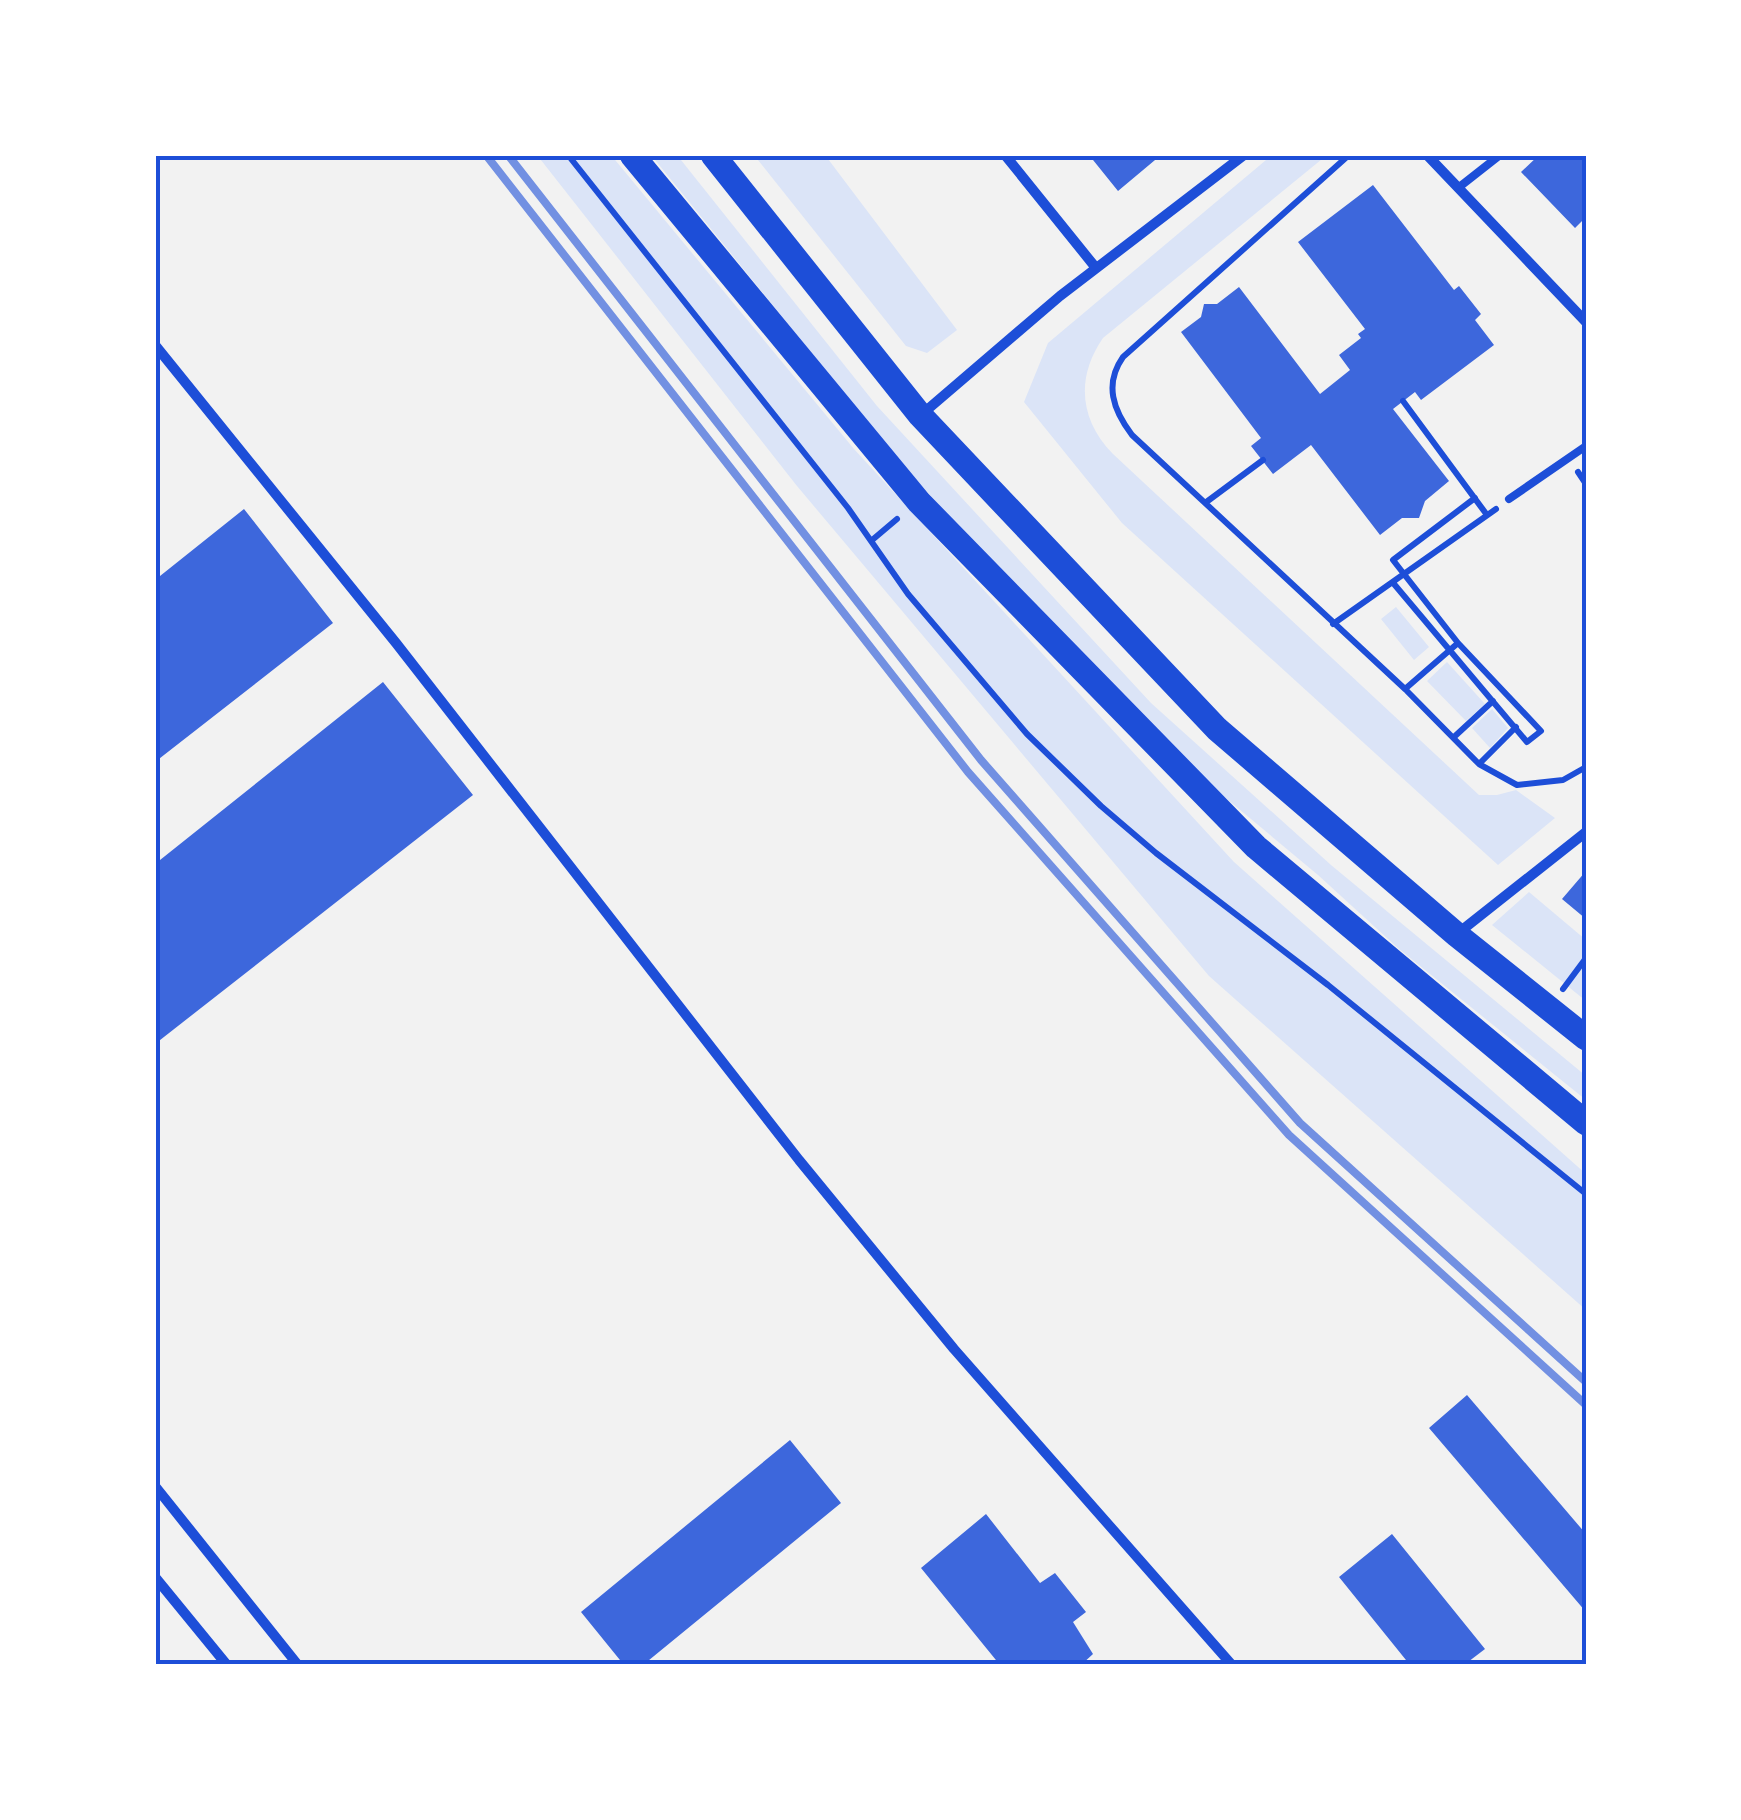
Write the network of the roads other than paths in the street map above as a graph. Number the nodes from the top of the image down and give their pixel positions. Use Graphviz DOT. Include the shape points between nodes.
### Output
graph roads {
  1 [pos="632,155"];
  2 [pos="713,155"];
  3 [pos="1004,155"];
  4 [pos="1244,155"];
  5 [pos="1426,155"];
  6 [pos="1500,155"];
  7 [pos="1458,188"];
  8 [pos="1096,268"];
  9 [pos="1586,322"];
  10 [pos="155,345"];
  11 [pos="920,416"];
  12 [pos="1586,446"];
  13 [pos="1509,499"];
  14 [pos="1586,832"];
  15 [pos="1456,935"];
  16 [pos="1586,1038"];
  17 [pos="1586,1123"];
  18 [pos="155,1486"];
  19 [pos="155,1577"];
  20 [pos="227,1665"];
  21 [pos="298,1665"];
  22 [pos="1232,1665"];
  1 -- 17 [label="main road" via="919,502 1256,847"];
  2 -- 11 [label="main road"];
  3 -- 8 [label="street"];
  4 -- 8 [label="street"];
  5 -- 7 [label="street"];
  6 -- 7 [label="lane"];
  7 -- 9 [label="street"];
  8 -- 11 [label="street"];
  10 -- 22 [label="street" via="811,1175"];
  11 -- 15 [label="main road" via="1217,730"];
  12 -- 13 [label="lane"];
  14 -- 15 [label="street"];
  15 -- 16 [label="main road"];
  18 -- 21 [label="street"];
  19 -- 20 [label="street"];
}
